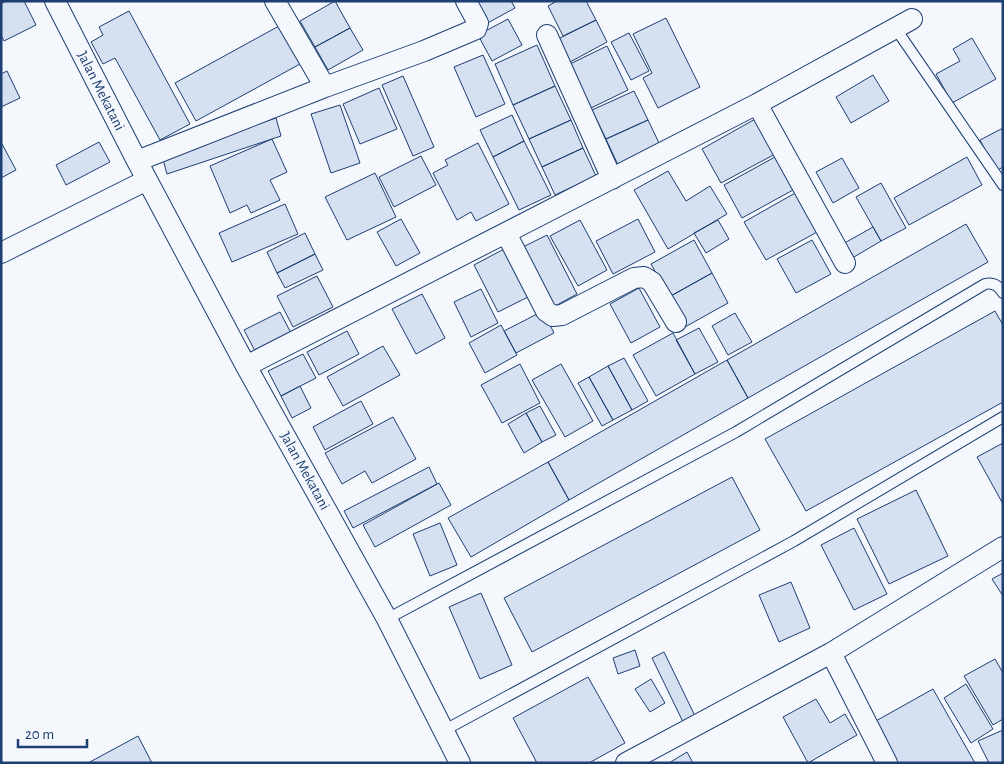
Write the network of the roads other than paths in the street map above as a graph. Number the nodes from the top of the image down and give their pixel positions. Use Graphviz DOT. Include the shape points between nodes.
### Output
graph roads {
  1 [pos="55,1"];
  2 [pos="275,1"];
  3 [pos="466,1"];
  4 [pos="904,24"];
  5 [pos="547,35"];
  6 [pos="325,87"];
  7 [pos="757,104"];
  8 [pos="137,161"];
  9 [pos="612,179"];
  10 [pos="147,180"];
  11 [pos="1003,185"];
  12 [pos="506,233"];
  13 [pos="1,253"];
  14 [pos="845,263"];
  15 [pos="1003,293"];
  16 [pos="676,322"];
  17 [pos="246,366"];
  18 [pos="1003,417"];
  19 [pos="1003,547"];
  20 [pos="387,618"];
  21 [pos="831,653"];
  22 [pos="443,731"];
  23 [pos="460,763"];
  24 [pos="626,763"];
  25 [pos="887,763"];
  1 -- 8 [label="street, Jalan Mekatani"];
  2 -- 6 [label="street"];
  3 -- 6 [label="street" via="478,23 476,30"];
  4 -- 7 [label="street"];
  4 -- 11 [label="lane"];
  5 -- 9 [label="street"];
  6 -- 8 [label="street"];
  7 -- 9 [label="street"];
  7 -- 14 [label="street"];
  8 -- 10 [label="street, Jalan Mekatani"];
  9 -- 12 [label="street"];
  10 -- 13 [label="street"];
  10 -- 17 [label="street, Jalan Mekatani"];
  12 -- 16 [label="street" via="546,311 553,316 562,315 634,278 644,277 652,282"];
  12 -- 17 [label="street"];
  15 -- 20 [label="lane" via="996,285 986,284 736,432"];
  17 -- 20 [label="street, Jalan Mekatani"];
  18 -- 22 [label="lane" via="794,541"];
  19 -- 21 [label="street"];
  20 -- 22 [label="street, Jalan Mekatani"];
  21 -- 24 [label="street"];
  21 -- 25 [label="street"];
  22 -- 23 [label="street, Jalan Mekatani"];
}
